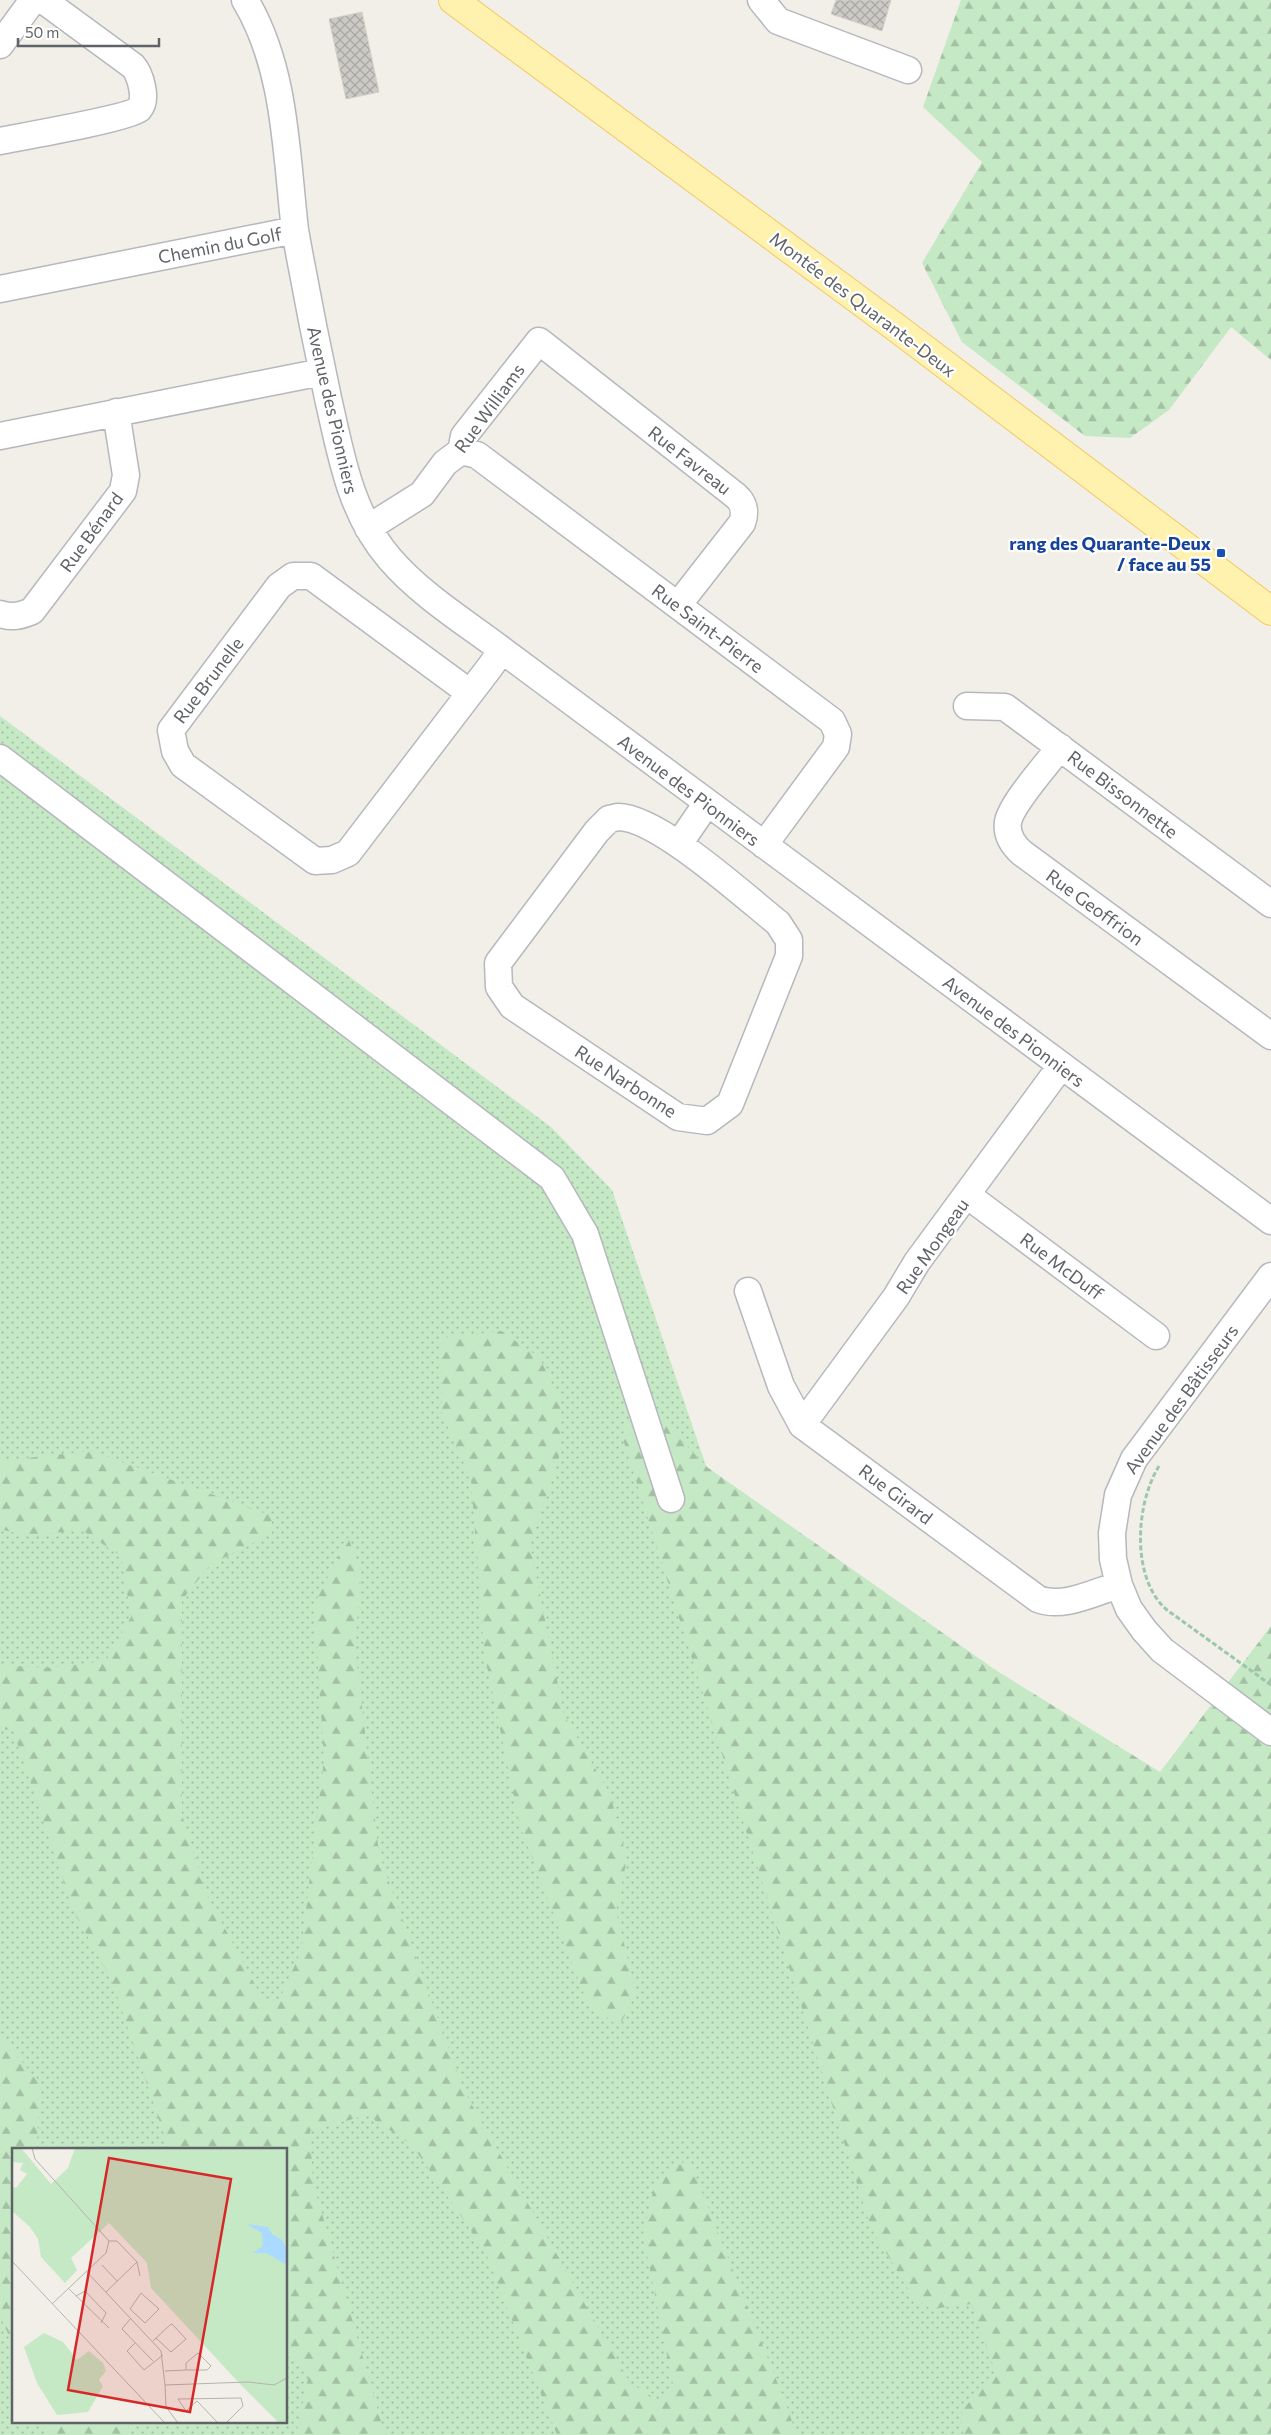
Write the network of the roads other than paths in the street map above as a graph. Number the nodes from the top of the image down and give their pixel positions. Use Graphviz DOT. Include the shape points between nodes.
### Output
graph roads {
  1 [pos="33,0"];
  2 [pos="43,0"];
  3 [pos="244,0"];
  4 [pos="453,0"];
  5 [pos="761,0"];
  6 [pos="0,45"];
  7 [pos="908,70"];
  8 [pos="0,141"];
  9 [pos="295,230"];
  10 [pos="0,289"];
  11 [pos="539,341"];
  12 [pos="322,372"];
  13 [pos="116,412"];
  14 [pos="0,436"];
  15 [pos="461,451"];
  16 [pos="368,528"];
  17 [pos="678,605"];
  18 [pos="1271,611"];
  19 [pos="0,614"];
  20 [pos="502,650"];
  21 [pos="470,693"];
  22 [pos="967,706"];
  23 [pos="1060,747"];
  24 [pos="0,758"];
  25 [pos="707,803"];
  26 [pos="680,844"];
  27 [pos="764,845"];
  28 [pos="1271,904"];
  29 [pos="1271,1036"];
  30 [pos="1061,1066"];
  31 [pos="967,1195"];
  32 [pos="1271,1221"];
  33 [pos="1271,1276"];
  34 [pos="748,1291"];
  35 [pos="1156,1336"];
  36 [pos="802,1425"];
  37 [pos="671,1498"];
  38 [pos="1119,1584"];
  39 [pos="1271,1732"];
  1 -- 6 [label="street"];
  2 -- 8 [label="street" via="132,66 138,74 142,94 140,106 135,111 100,121"];
  3 -- 9 [label="street, Chemin du Golf" via="256,22 276,80"];
  4 -- 18 [label="main road, Montée des Quarante-Deux" via="898,329"];
  5 -- 7 [label="street" via="778,21"];
  9 -- 10 [label="street, Chemin du Golf"];
  9 -- 12 [label="street, Avenue des Pionniers"];
  11 -- 15 [label="street, Rue Williams" via="464,436"];
  11 -- 17 [label="street, Rue Favreau" via="742,503 742,522"];
  12 -- 13 [label="street"];
  12 -- 16 [label="street, Avenue des Pionniers" via="348,482"];
  13 -- 14 [label="street"];
  13 -- 19 [label="street, Rue Bénard" via="126,475 123,490 32,611 20,616"];
  15 -- 16 [label="street, Rue Williams" via="445,463 422,494"];
  15 -- 17 [label="street, Rue Saint-Pierre" via="477,455"];
  16 -- 20 [label="street, Avenue des Pionniers" via="410,580"];
  17 -- 27 [label="street, Rue Saint-Pierre" via="828,718 836,729 838,738 833,751"];
  20 -- 21 [label="street, Rue Brunelle"];
  20 -- 25 [label="street, Avenue des Pionniers"];
  21 -- 21 [label="street, Rue Brunelle" via="348,853 332,860 316,861 183,765 175,751 170,730 279,586 293,576 311,576"];
  22 -- 23 [label="street, Rue Bissonnette" via="1005,707"];
  23 -- 28 [label="street, Rue Bissonnette"];
  23 -- 29 [label="street, Rue Geoffrion" via="1011,814 1008,829 1013,844"];
  24 -- 37 [label="street" via="552,1178 585,1234"];
  25 -- 26 [label="street"];
  25 -- 27 [label="street, Avenue des Pionniers"];
  26 -- 26 [label="street, Rue Narbonne" via="778,923 789,940 789,956 730,1104 707,1122 678,1117 512,1006 499,987 498,963 609,819 632,818"];
  27 -- 30 [label="street, Avenue des Pionniers"];
  30 -- 31 [label="street, Rue Mongeau"];
  30 -- 32 [label="street, Avenue des Pionniers"];
  31 -- 35 [label="street, Rue McDuff"];
  31 -- 36 [label="street, Rue Mongeau"];
  33 -- 38 [label="street, Avenue des Bâtisseurs" via="1128,1470 1112,1520 1113,1559"];
  34 -- 36 [label="street, Rue Girard" via="781,1386"];
  36 -- 38 [label="street, Rue Girard" via="1038,1599 1062,1602"];
  38 -- 39 [label="street, Avenue des Bâtisseurs" via="1136,1620 1152,1640"];
}
